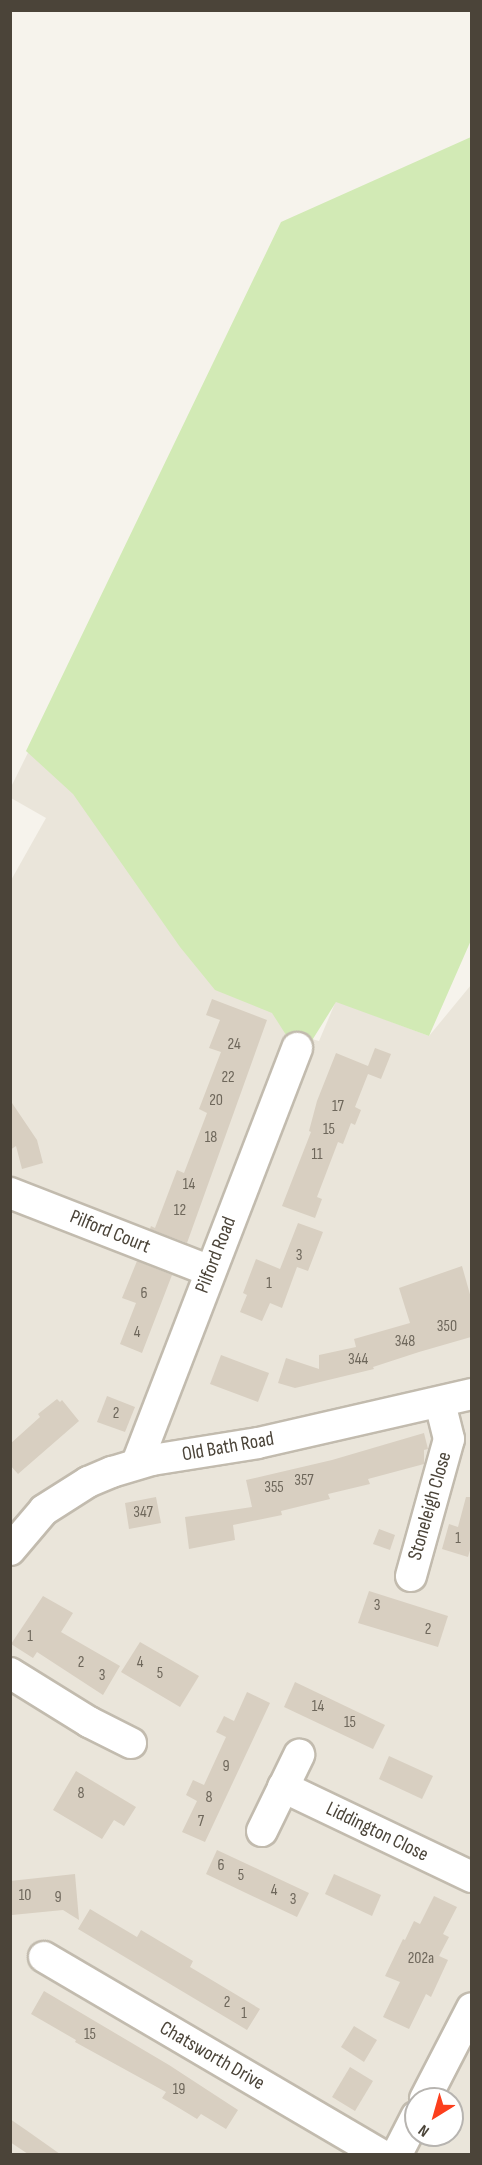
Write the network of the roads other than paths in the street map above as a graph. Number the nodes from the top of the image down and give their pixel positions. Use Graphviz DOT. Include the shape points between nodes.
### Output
graph roads {
  1 [pos="297,1048"];
  2 [pos="10,1193"];
  3 [pos="210,1271"];
  4 [pos="471,1394"];
  5 [pos="440,1402"];
  6 [pos="137,1463"];
  7 [pos="10,1550"];
  8 [pos="411,1576"];
  9 [pos="10,1673"];
  10 [pos="131,1743"];
  11 [pos="299,1755"];
  12 [pos="283,1787"];
  13 [pos="262,1831"];
  14 [pos="471,1877"];
  15 [pos="44,1958"];
  16 [pos="471,2008"];
  17 [pos="431,2087"];
  18 [pos="404,2140"];
  19 [pos="380,2154"];
  20 [pos="397,2154"];
  1 -- 3 [label="street, Pilford Road"];
  2 -- 3 [label="street, Pilford Court"];
  3 -- 6 [label="street, Pilford Road"];
  4 -- 5 [label="street, Old Bath Road"];
  5 -- 6 [label="street, Old Bath Road" via="258,1443"];
  5 -- 8 [label="street, Stoneleigh Close" via="449,1438"];
  6 -- 7 [label="street, Old Bath Road" via="65,1495 44,1510"];
  9 -- 10 [label="street"];
  11 -- 12 [label="street"];
  12 -- 13 [label="street"];
  12 -- 14 [label="street, Liddington Close"];
  15 -- 19 [label="street, Chatsworth Drive"];
  16 -- 17 [label="street"];
  18 -- 20 [label="street"];
}
